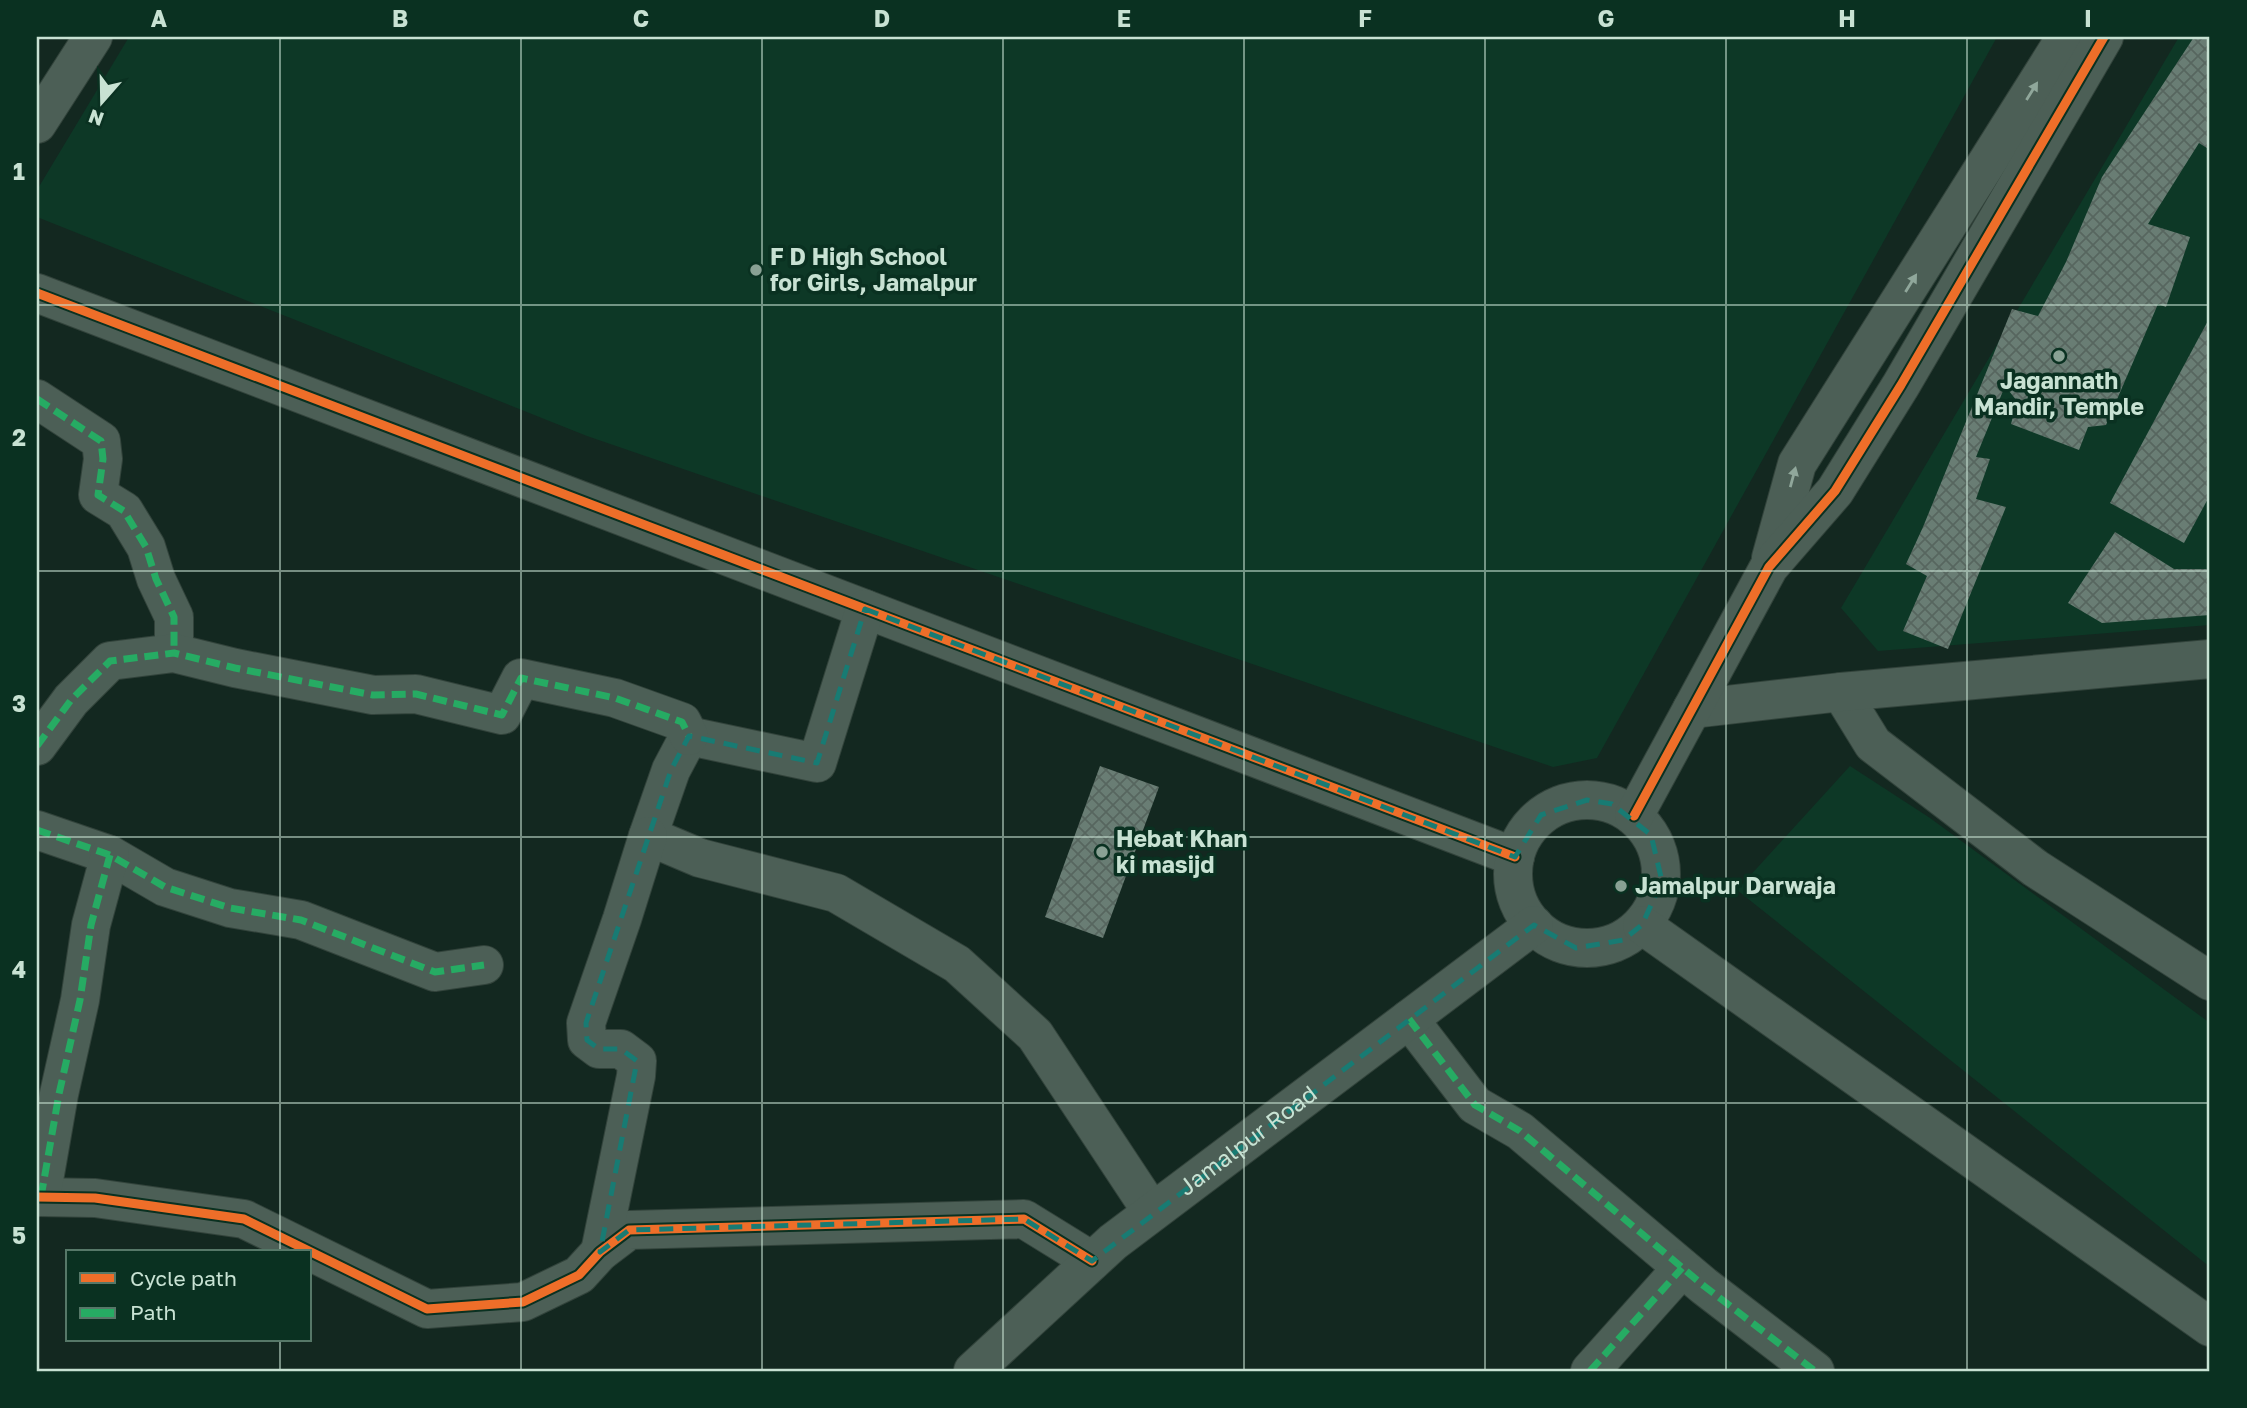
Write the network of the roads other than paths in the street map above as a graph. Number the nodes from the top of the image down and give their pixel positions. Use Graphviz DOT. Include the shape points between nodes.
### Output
graph roads {
  1 [pos="93,37"];
  2 [pos="2066,37"];
  3 [pos="2104,37"];
  4 [pos="37,124"];
  5 [pos="37,293"];
  6 [pos="37,399"];
  7 [pos="1769,567"];
  8 [pos="865,609"];
  9 [pos="174,653"];
  10 [pos="2210,659"];
  11 [pos="1840,692"];
  12 [pos="1692,709"];
  13 [pos="689,736"];
  14 [pos="37,746"];
  15 [pos="1634,816"];
  16 [pos="37,830"];
  17 [pos="648,836"];
  18 [pos="110,855"];
  19 [pos="1515,857"];
  20 [pos="1534,925"];
  21 [pos="1642,925"];
  22 [pos="484,965"];
  23 [pos="2210,981"];
  24 [pos="1409,1020"];
  25 [pos="39,1197"];
  26 [pos="1152,1212"];
  27 [pos="307,1250"];
  28 [pos="312,1252"];
  29 [pos="600,1252"];
  30 [pos="1092,1262"];
  31 [pos="1682,1268"];
  32 [pos="2210,1327"];
  33 [pos="973,1371"];
  34 [pos="1590,1371"];
  35 [pos="1815,1371"];
  1 -- 4 [label="street"];
  7 -- 2 [label="street, one-way" via="1797,464"];
  3 -- 7 [label="street" via="1835,491"];
  5 -- 8 [label="street"];
  6 -- 9 [label="street" via="101,441 98,495 124,511 146,547 174,617"];
  7 -- 12 [label="street"];
  8 -- 13 [label="street" via="817,763"];
  8 -- 19 [label="street"];
  9 -- 13 [label="street" via="373,695 416,694 502,715 521,678 615,698 682,722"];
  9 -- 14 [label="street" via="110,661 71,700"];
  10 -- 11 [label="street"];
  11 -- 12 [label="street"];
  11 -- 23 [label="street" via="1873,744 2035,869"];
  12 -- 15 [label="street"];
  13 -- 17 [label="street" via="671,770"];
  15 -- 19 [label="street" via="1612,804 1587,800 1563,804 1541,815 1524,834"];
  15 -- 21 [label="street" via="1651,835 1660,857 1662,881 1656,904"];
  16 -- 18 [label="street"];
  17 -- 26 [label="street" via="700,858 836,893 957,964 1035,1035"];
  17 -- 29 [label="street" via="586,1023 587,1040 600,1049 621,1049 637,1061"];
  18 -- 22 [label="street" via="165,887 230,908 301,920 435,972"];
  18 -- 25 [label="street" via="91,925"];
  19 -- 20 [label="street" via="1513,881 1519,905"];
  20 -- 21 [label="street" via="1552,940 1600,947 1623,940"];
  20 -- 24 [label="street, Jamalpur Road"];
  21 -- 32 [label="street"];
  24 -- 26 [label="street, Jamalpur Road"];
  24 -- 31 [label="street" via="1475,1105 1520,1132"];
  25 -- 27 [label="street" via="95,1198 244,1219"];
  26 -- 30 [label="street, Jamalpur Road"];
  28 -- 29 [label="street" via="427,1309 523,1302 579,1275"];
  29 -- 30 [label="street" via="629,1230 1024,1219"];
  30 -- 33 [label="street, Jamalpur Road"];
  31 -- 34 [label="street"];
  31 -- 35 [label="street"];
}
